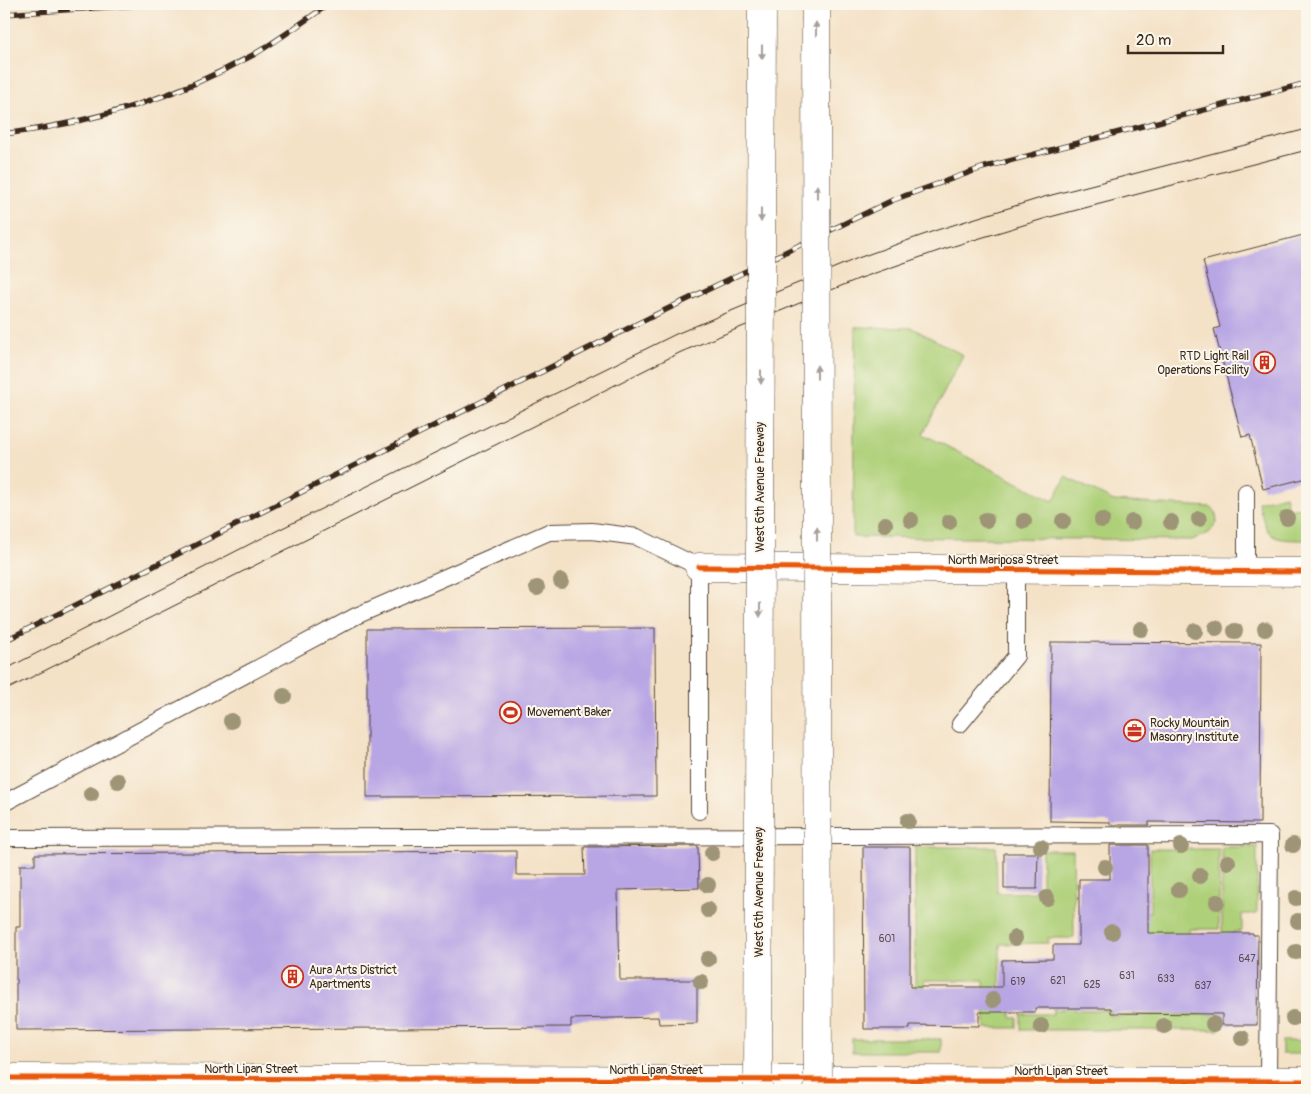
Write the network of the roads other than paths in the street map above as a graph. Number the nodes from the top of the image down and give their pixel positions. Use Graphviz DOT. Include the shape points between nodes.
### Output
graph roads {
  1 [pos="762,4"];
  2 [pos="816,4"];
  3 [pos="1246,492"];
  4 [pos="699,568"];
  5 [pos="827,569"];
  6 [pos="1016,570"];
  7 [pos="1246,570"];
  8 [pos="1307,572"];
  9 [pos="960,724"];
  10 [pos="4,803"];
  11 [pos="699,811"];
  12 [pos="827,836"];
  13 [pos="4,838"];
  14 [pos="4,1078"];
  15 [pos="1268,1081"];
  16 [pos="1307,1081"];
  17 [pos="707,1085"];
  18 [pos="823,1085"];
  19 [pos="869,1085"];
  20 [pos="758,1090"];
  1 -- 20 [label="main road, West 6th Avenue Freeway, one-way, bridge"];
  18 -- 2 [label="main road, one-way, bridge"];
  3 -- 7 [label="lane"];
  4 -- 5 [label="main road, North Mariposa Street"];
  4 -- 10 [label="lane" via="637,537 592,531 549,532 356,616"];
  4 -- 11 [label="lane"];
  5 -- 6 [label="main road, North Mariposa Street"];
  5 -- 12 [label="lane"];
  6 -- 7 [label="main road, North Mariposa Street"];
  6 -- 9 [label="lane" via="1016,656"];
  7 -- 8 [label="main road, North Mariposa Street"];
  12 -- 13 [label="lane"];
  12 -- 15 [label="lane" via="1270,835"];
  12 -- 18 [label="lane"];
  14 -- 17 [label="main road, North Lipan Street"];
  15 -- 16 [label="main road, North Lipan Street"];
  15 -- 19 [label="main road, North Lipan Street"];
  17 -- 18 [label="main road, North Lipan Street"];
  18 -- 19 [label="main road, North Lipan Street"];
}
